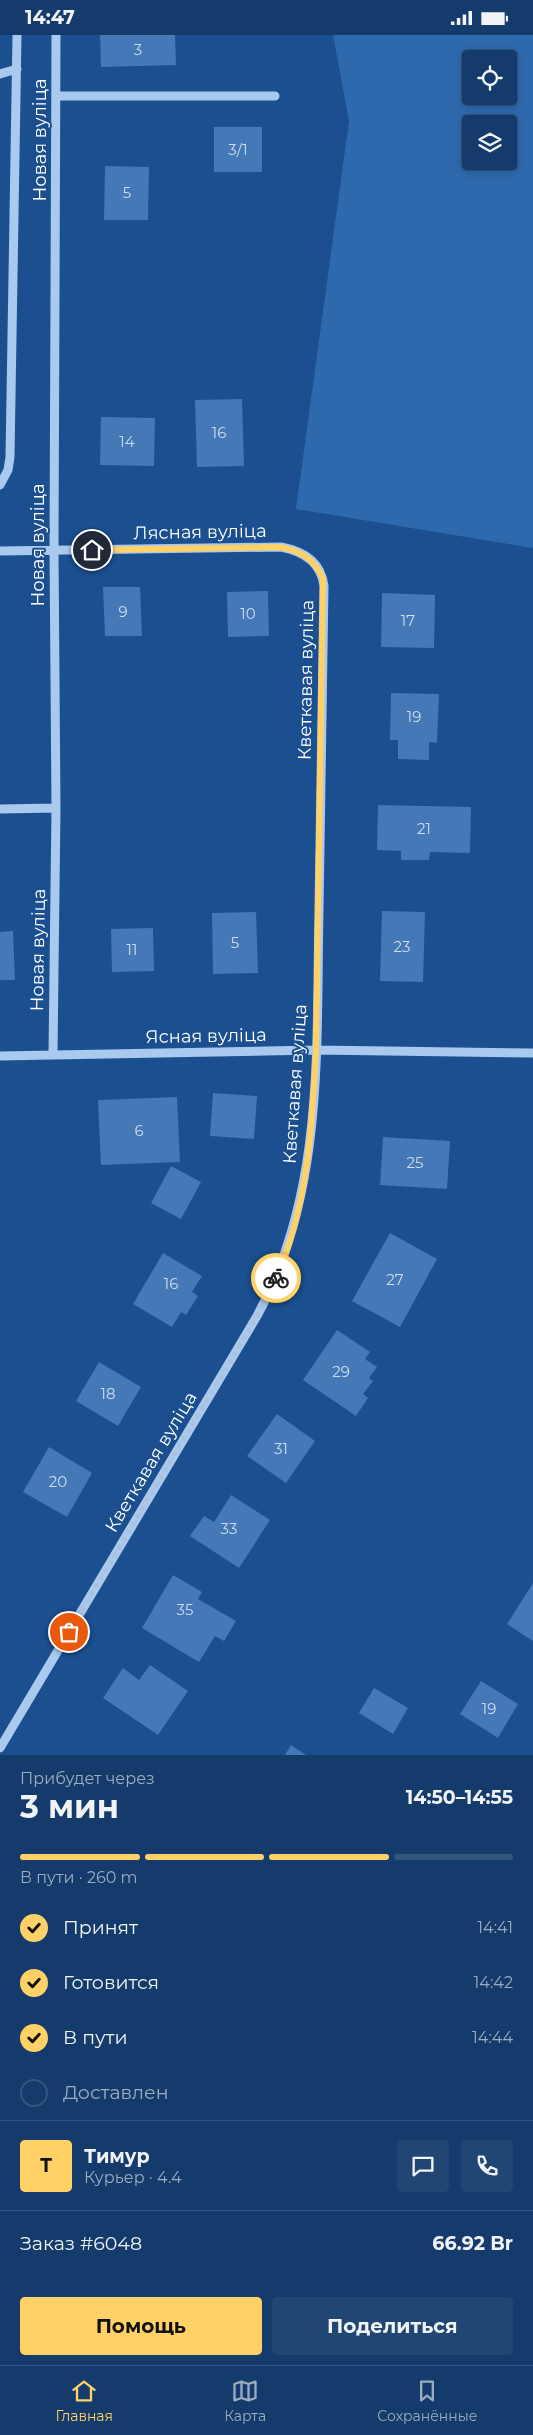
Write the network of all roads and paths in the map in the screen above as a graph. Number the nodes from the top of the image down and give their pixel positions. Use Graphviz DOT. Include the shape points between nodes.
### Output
graph roads {
  1 [pos="17,35"];
  2 [pos="56,35"];
  3 [pos="17,69"];
  4 [pos="0,74"];
  5 [pos="56,96"];
  6 [pos="274,96"];
  7 [pos="0,485"];
  8 [pos="280,547"];
  9 [pos="54,550"];
  10 [pos="0,551"];
  11 [pos="56,808"];
  12 [pos="0,809"];
  13 [pos="316,1050"];
  14 [pos="533,1053"];
  15 [pos="53,1054"];
  16 [pos="0,1056"];
  17 [pos="0,1748"];
  1 -- 3 [label="street"];
  2 -- 5 [label="street, Новая вуліца"];
  3 -- 4 [label="street"];
  3 -- 7 [label="street" via="10,457"];
  5 -- 6 [label="street"];
  5 -- 9 [label="street, Новая вуліца"];
  8 -- 9 [label="street, Лясная вуліца"];
  8 -- 13 [label="street, Кветкавая вуліца" via="293,549 313,562 320,570 324,586"];
  9 -- 10 [label="street, Лясная вуліца"];
  9 -- 11 [label="street, Новая вуліца"];
  11 -- 12 [label="street"];
  11 -- 15 [label="street, Новая вуліца"];
  13 -- 14 [label="street, Ясная вуліца"];
  13 -- 15 [label="street, Ясная вуліца"];
  13 -- 17 [label="street, Кветкавая вуліца" via="312,1125 301,1197 271,1291"];
  15 -- 16 [label="street, Ясная вуліца"];
}
